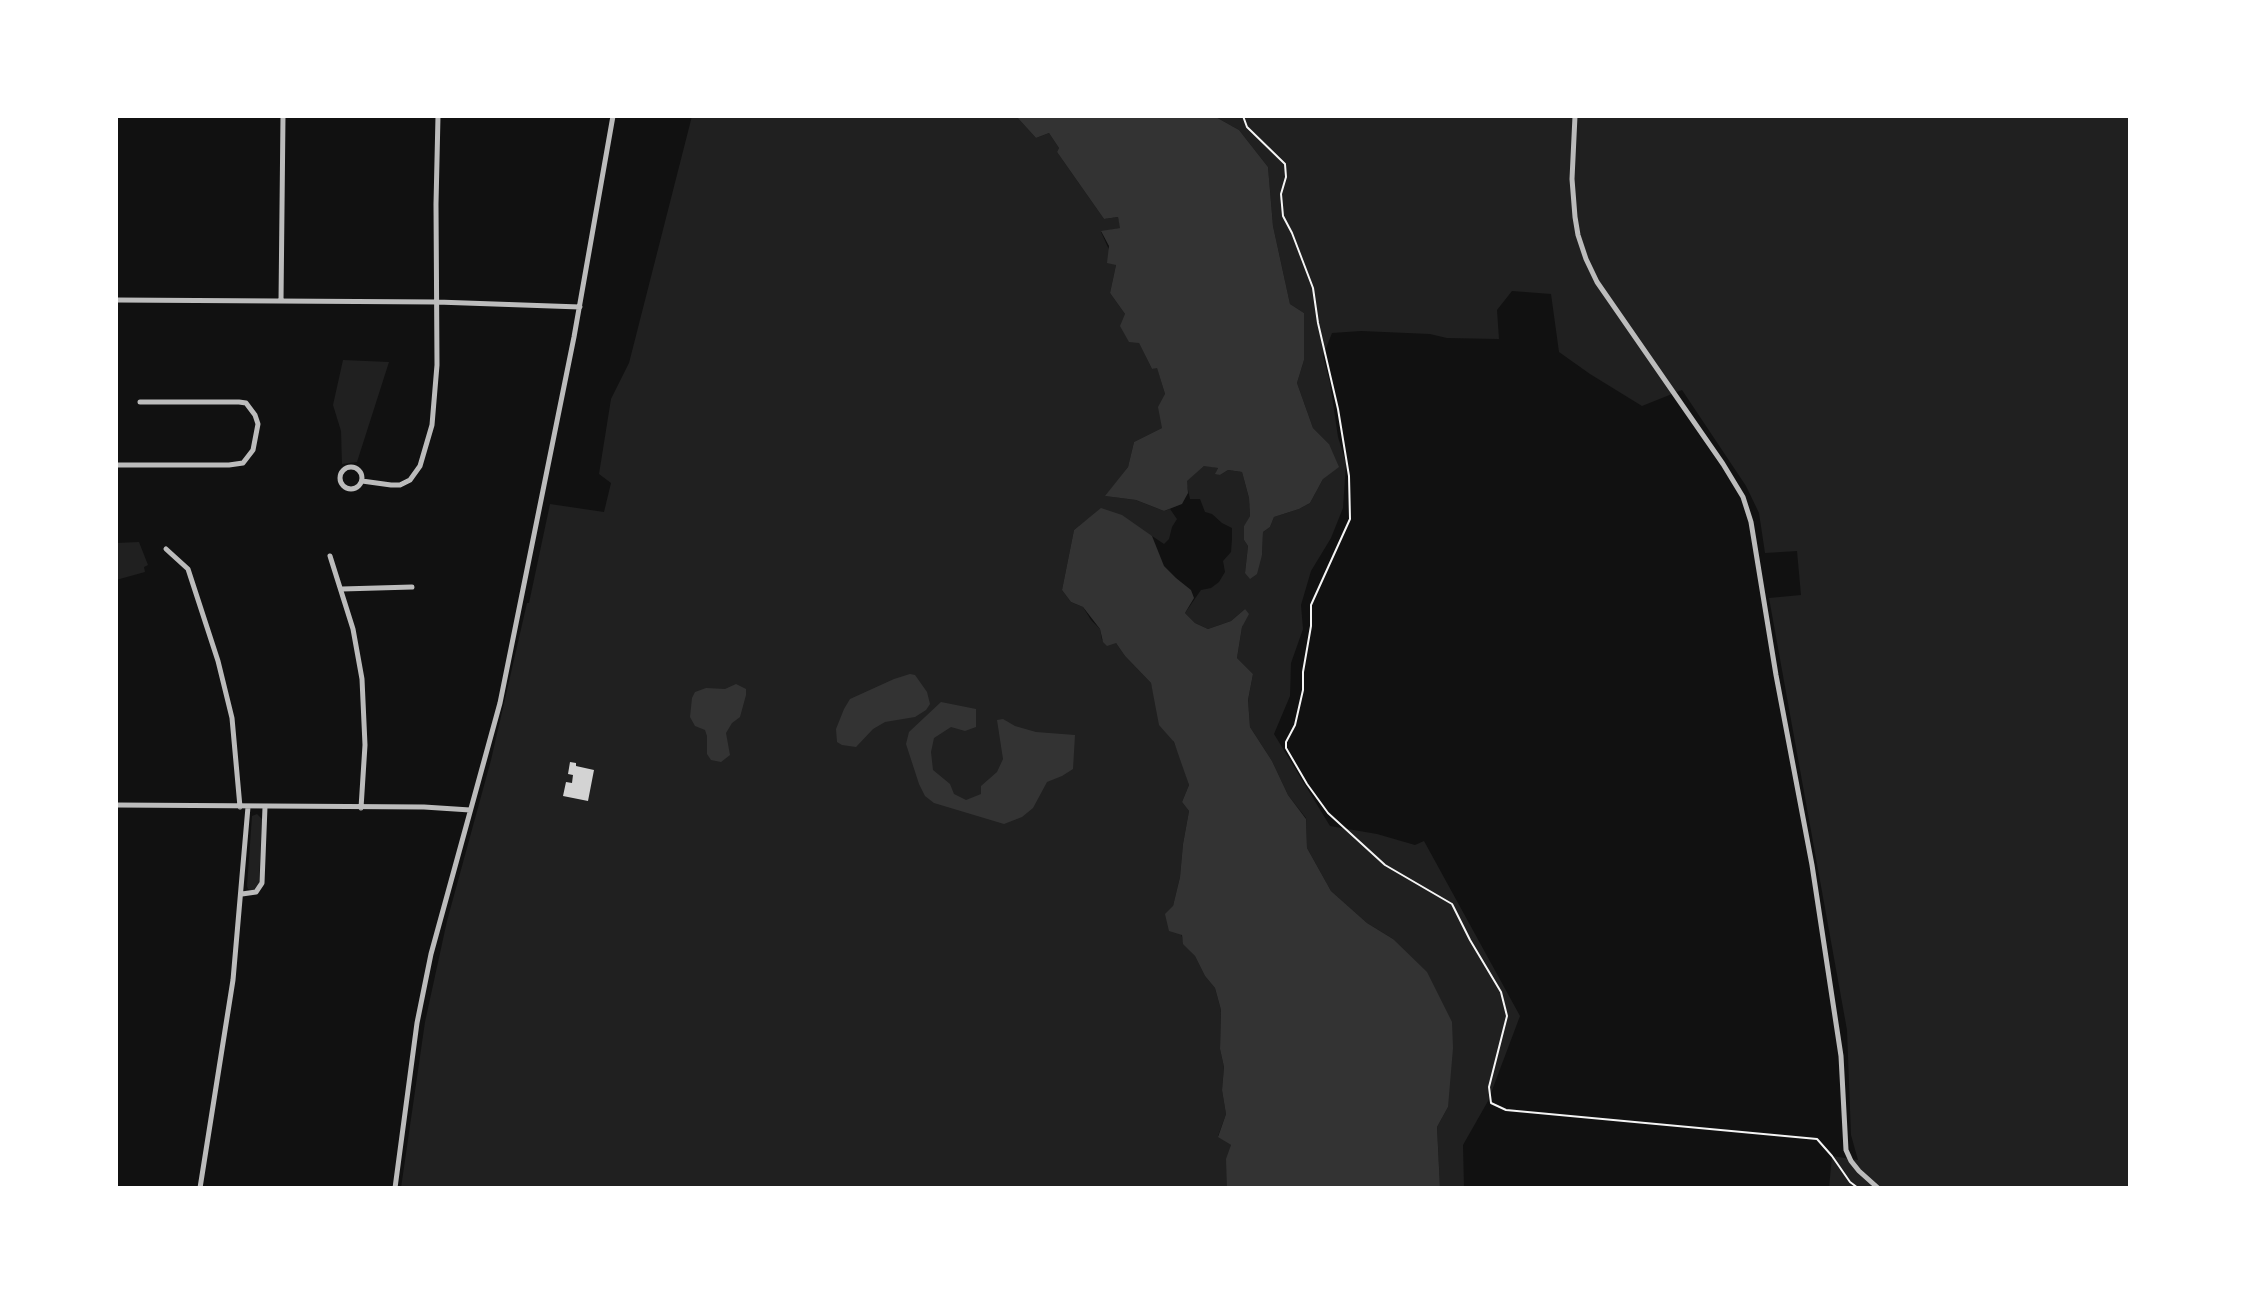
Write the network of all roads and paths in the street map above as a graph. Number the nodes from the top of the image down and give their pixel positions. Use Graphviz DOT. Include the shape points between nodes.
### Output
graph roads {
  1 [pos="283,116"];
  2 [pos="438,116"];
  3 [pos="613,116"];
  4 [pos="1243,116"];
  5 [pos="1575,116"];
  6 [pos="116,300"];
  7 [pos="281,301"];
  8 [pos="437,302"];
  9 [pos="580,307"];
  10 [pos="140,402"];
  11 [pos="116,465"];
  12 [pos="362,481"];
  13 [pos="166,549"];
  14 [pos="330,556"];
  15 [pos="412,587"];
  16 [pos="342,589"];
  17 [pos="116,805"];
  18 [pos="240,807"];
  19 [pos="248,807"];
  20 [pos="265,807"];
  21 [pos="361,808"];
  22 [pos="470,810"];
  23 [pos="242,894"];
  24 [pos="200,1188"];
  25 [pos="395,1188"];
  26 [pos="1858,1188"];
  27 [pos="1878,1188"];
  1 -- 7 [label="street"];
  2 -- 8 [label="street"];
  3 -- 9 [label="street"];
  4 -- 26 [label="path" via="1247,127 1285,164 1283,216 1313,288 1349,476 1350,519 1311,605 1303,690 1286,748 1328,813 1385,865 1452,904 1501,992 1507,1016 1489,1087 1491,1103 1506,1110 1817,1139"];
  5 -- 27 [label="street" via="1572,179 1586,259 1723,464 1751,522 1841,1056 1846,1150"];
  6 -- 7 [label="street"];
  7 -- 8 [label="street"];
  8 -- 9 [label="street"];
  8 -- 12 [label="street" via="435,400 420,466 400,485"];
  9 -- 22 [label="street" via="506,675"];
  10 -- 11 [label="street" via="246,403 258,424 253,450 243,463 229,465"];
  12 -- 12 [label="street" via="355,467 342,472 341,482 347,487"];
  13 -- 18 [label="street" via="188,569 218,661 232,718"];
  14 -- 16 [label="street"];
  15 -- 16 [label="street"];
  16 -- 21 [label="street" via="362,679"];
  17 -- 18 [label="street"];
  18 -- 19 [label="street"];
  19 -- 20 [label="street"];
  19 -- 23 [label="street"];
  20 -- 21 [label="street"];
  20 -- 23 [label="street" via="262,883 256,892"];
  21 -- 22 [label="street"];
  22 -- 25 [label="street" via="417,1023"];
  23 -- 24 [label="street"];
}
